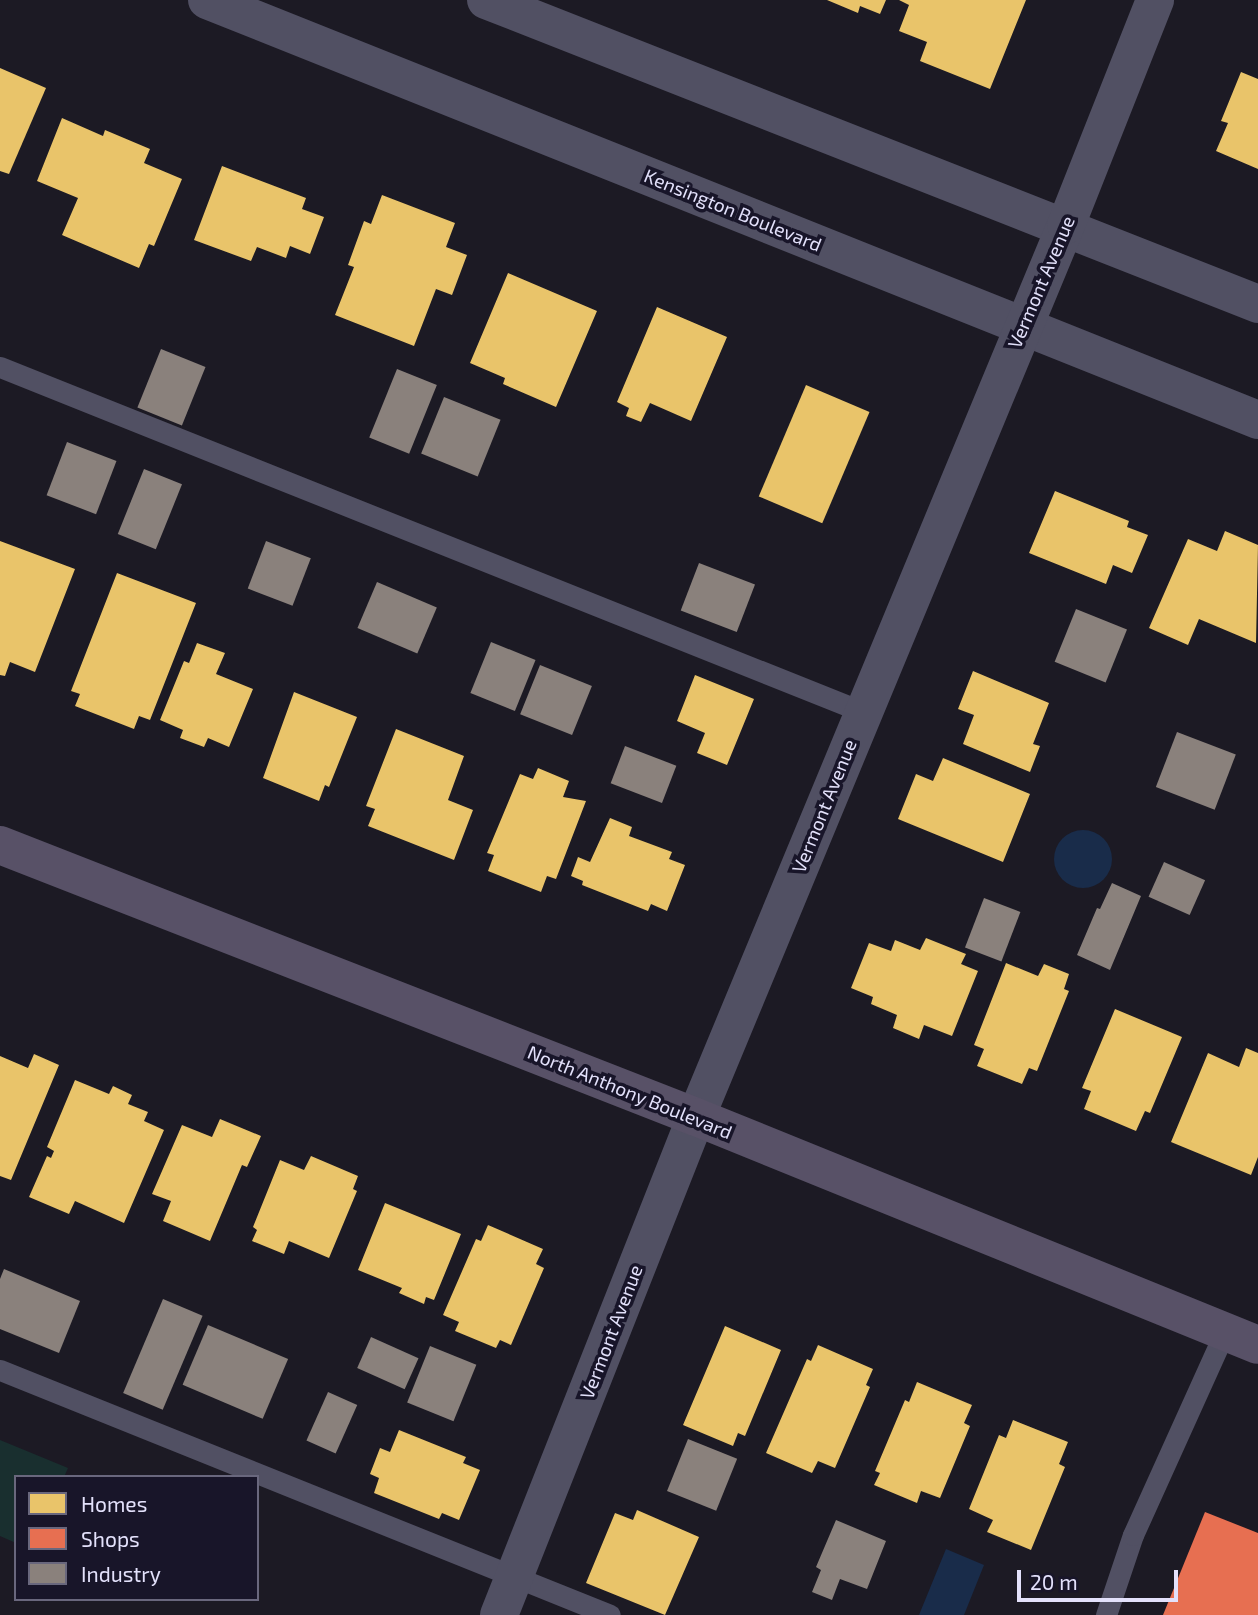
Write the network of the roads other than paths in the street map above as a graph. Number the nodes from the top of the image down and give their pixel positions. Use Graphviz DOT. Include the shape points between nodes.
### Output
graph roads {
  1 [pos="207,0"];
  2 [pos="486,0"];
  3 [pos="1155,0"];
  4 [pos="1066,225"];
  5 [pos="1258,304"];
  6 [pos="1022,326"];
  7 [pos="0,367"];
  8 [pos="1258,421"];
  9 [pos="863,712"];
  10 [pos="0,845"];
  11 [pos="696,1118"];
  12 [pos="1247,1340"];
  13 [pos="0,1370"];
  14 [pos="515,1577"];
  15 [pos="499,1615"];
  16 [pos="610,1615"];
  17 [pos="1106,1615"];
  1 -- 6 [label="street, Kensington Boulevard"];
  2 -- 4 [label="street"];
  3 -- 4 [label="street, Vermont Avenue"];
  4 -- 5 [label="street"];
  4 -- 6 [label="street, Vermont Avenue"];
  6 -- 8 [label="street, Kensington Boulevard"];
  6 -- 9 [label="street, Vermont Avenue"];
  7 -- 9 [label="lane"];
  9 -- 11 [label="street, Vermont Avenue"];
  10 -- 11 [label="main road, North Anthony Boulevard"];
  11 -- 12 [label="main road, North Anthony Boulevard"];
  11 -- 14 [label="street, Vermont Avenue"];
  12 -- 17 [label="lane" via="1133,1535"];
  13 -- 14 [label="lane"];
  14 -- 15 [label="street, Vermont Avenue"];
  14 -- 16 [label="lane"];
}
